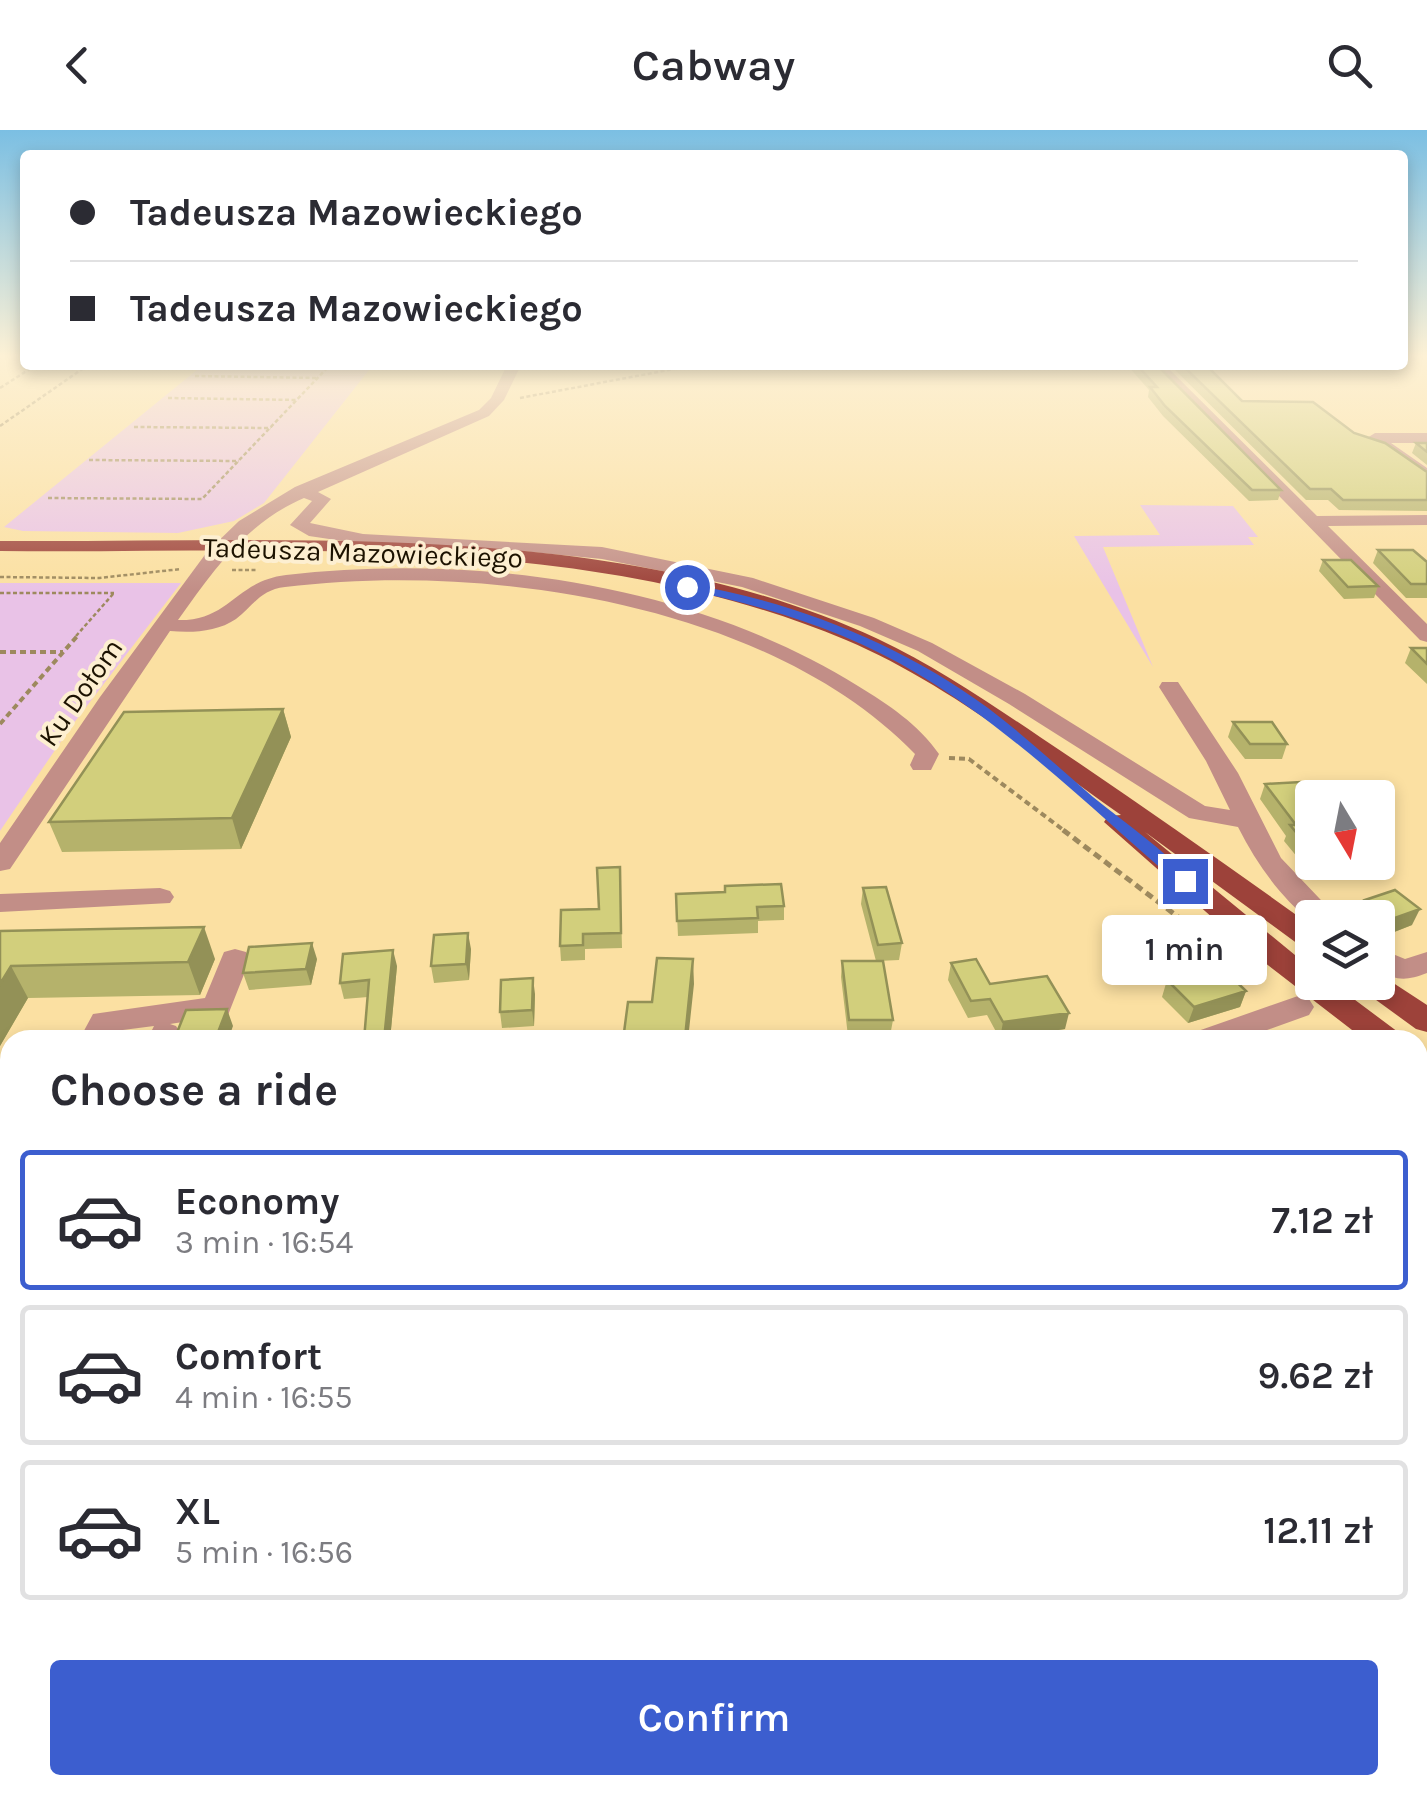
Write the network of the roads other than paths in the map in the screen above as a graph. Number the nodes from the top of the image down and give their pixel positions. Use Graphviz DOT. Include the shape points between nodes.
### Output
graph roads {
  1 [pos="432,436"];
  2 [pos="1227,436"];
  3 [pos="1427,438"];
  4 [pos="1427,476"];
  5 [pos="301,491"];
  6 [pos="1427,520"];
  7 [pos="1312,522"];
  8 [pos="0,546"];
  9 [pos="0,554"];
  10 [pos="224,558"];
  11 [pos="1417,615"];
  12 [pos="172,616"];
  13 [pos="1427,636"];
  14 [pos="1170,687"];
  15 [pos="984,711"];
  16 [pos="925,760"];
  17 [pos="1246,820"];
  18 [pos="0,863"];
  19 [pos="160,897"];
  20 [pos="1302,900"];
  21 [pos="0,903"];
  22 [pos="1295,928"];
  23 [pos="234,959"];
  24 [pos="1395,999"];
  25 [pos="1298,1007"];
  26 [pos="1427,1022"];
  27 [pos="100,1030"];
  28 [pos="1234,1030"];
  29 [pos="1373,1030"];
  1 -- 5 [label="street, Ku Dołom"];
  2 -- 7 [label="street"];
  3 -- 4 [label="street" via="1375,438"];
  5 -- 10 [label="street, Ku Dołom" via="274,506"];
  5 -- 17 [label="street" via="323,499 299,525 315,532 602,553 746,582 868,622 966,669 1198,814"];
  6 -- 7 [label="street"];
  7 -- 11 [label="street"];
  8 -- 10 [label="main road, Tadeusza Mazowieckiego"];
  9 -- 10 [label="main road, Tadeusza Mazowieckiego"];
  10 -- 12 [label="street, Ku Dołom"];
  10 -- 15 [label="main road, Tadeusza Mazowieckiego" via="493,562 721,592 852,635"];
  11 -- 13 [label="street"];
  12 -- 16 [label="street" via="206,625 249,591 298,580 392,575 517,583 641,606 796,659 878,708"];
  12 -- 18 [label="street, Ku Dołom"];
  14 -- 17 [label="street"];
  15 -- 22 [label="main road, Tadeusza Mazowieckiego"];
  15 -- 29 [label="main road, Tadeusza Mazowieckiego"];
  17 -- 20 [label="street" via="1266,860"];
  19 -- 21 [label="street"];
  23 -- 27 [label="street" via="217,1007 104,1022"];
  24 -- 26 [label="main road"];
  25 -- 28 [label="street"];
}
